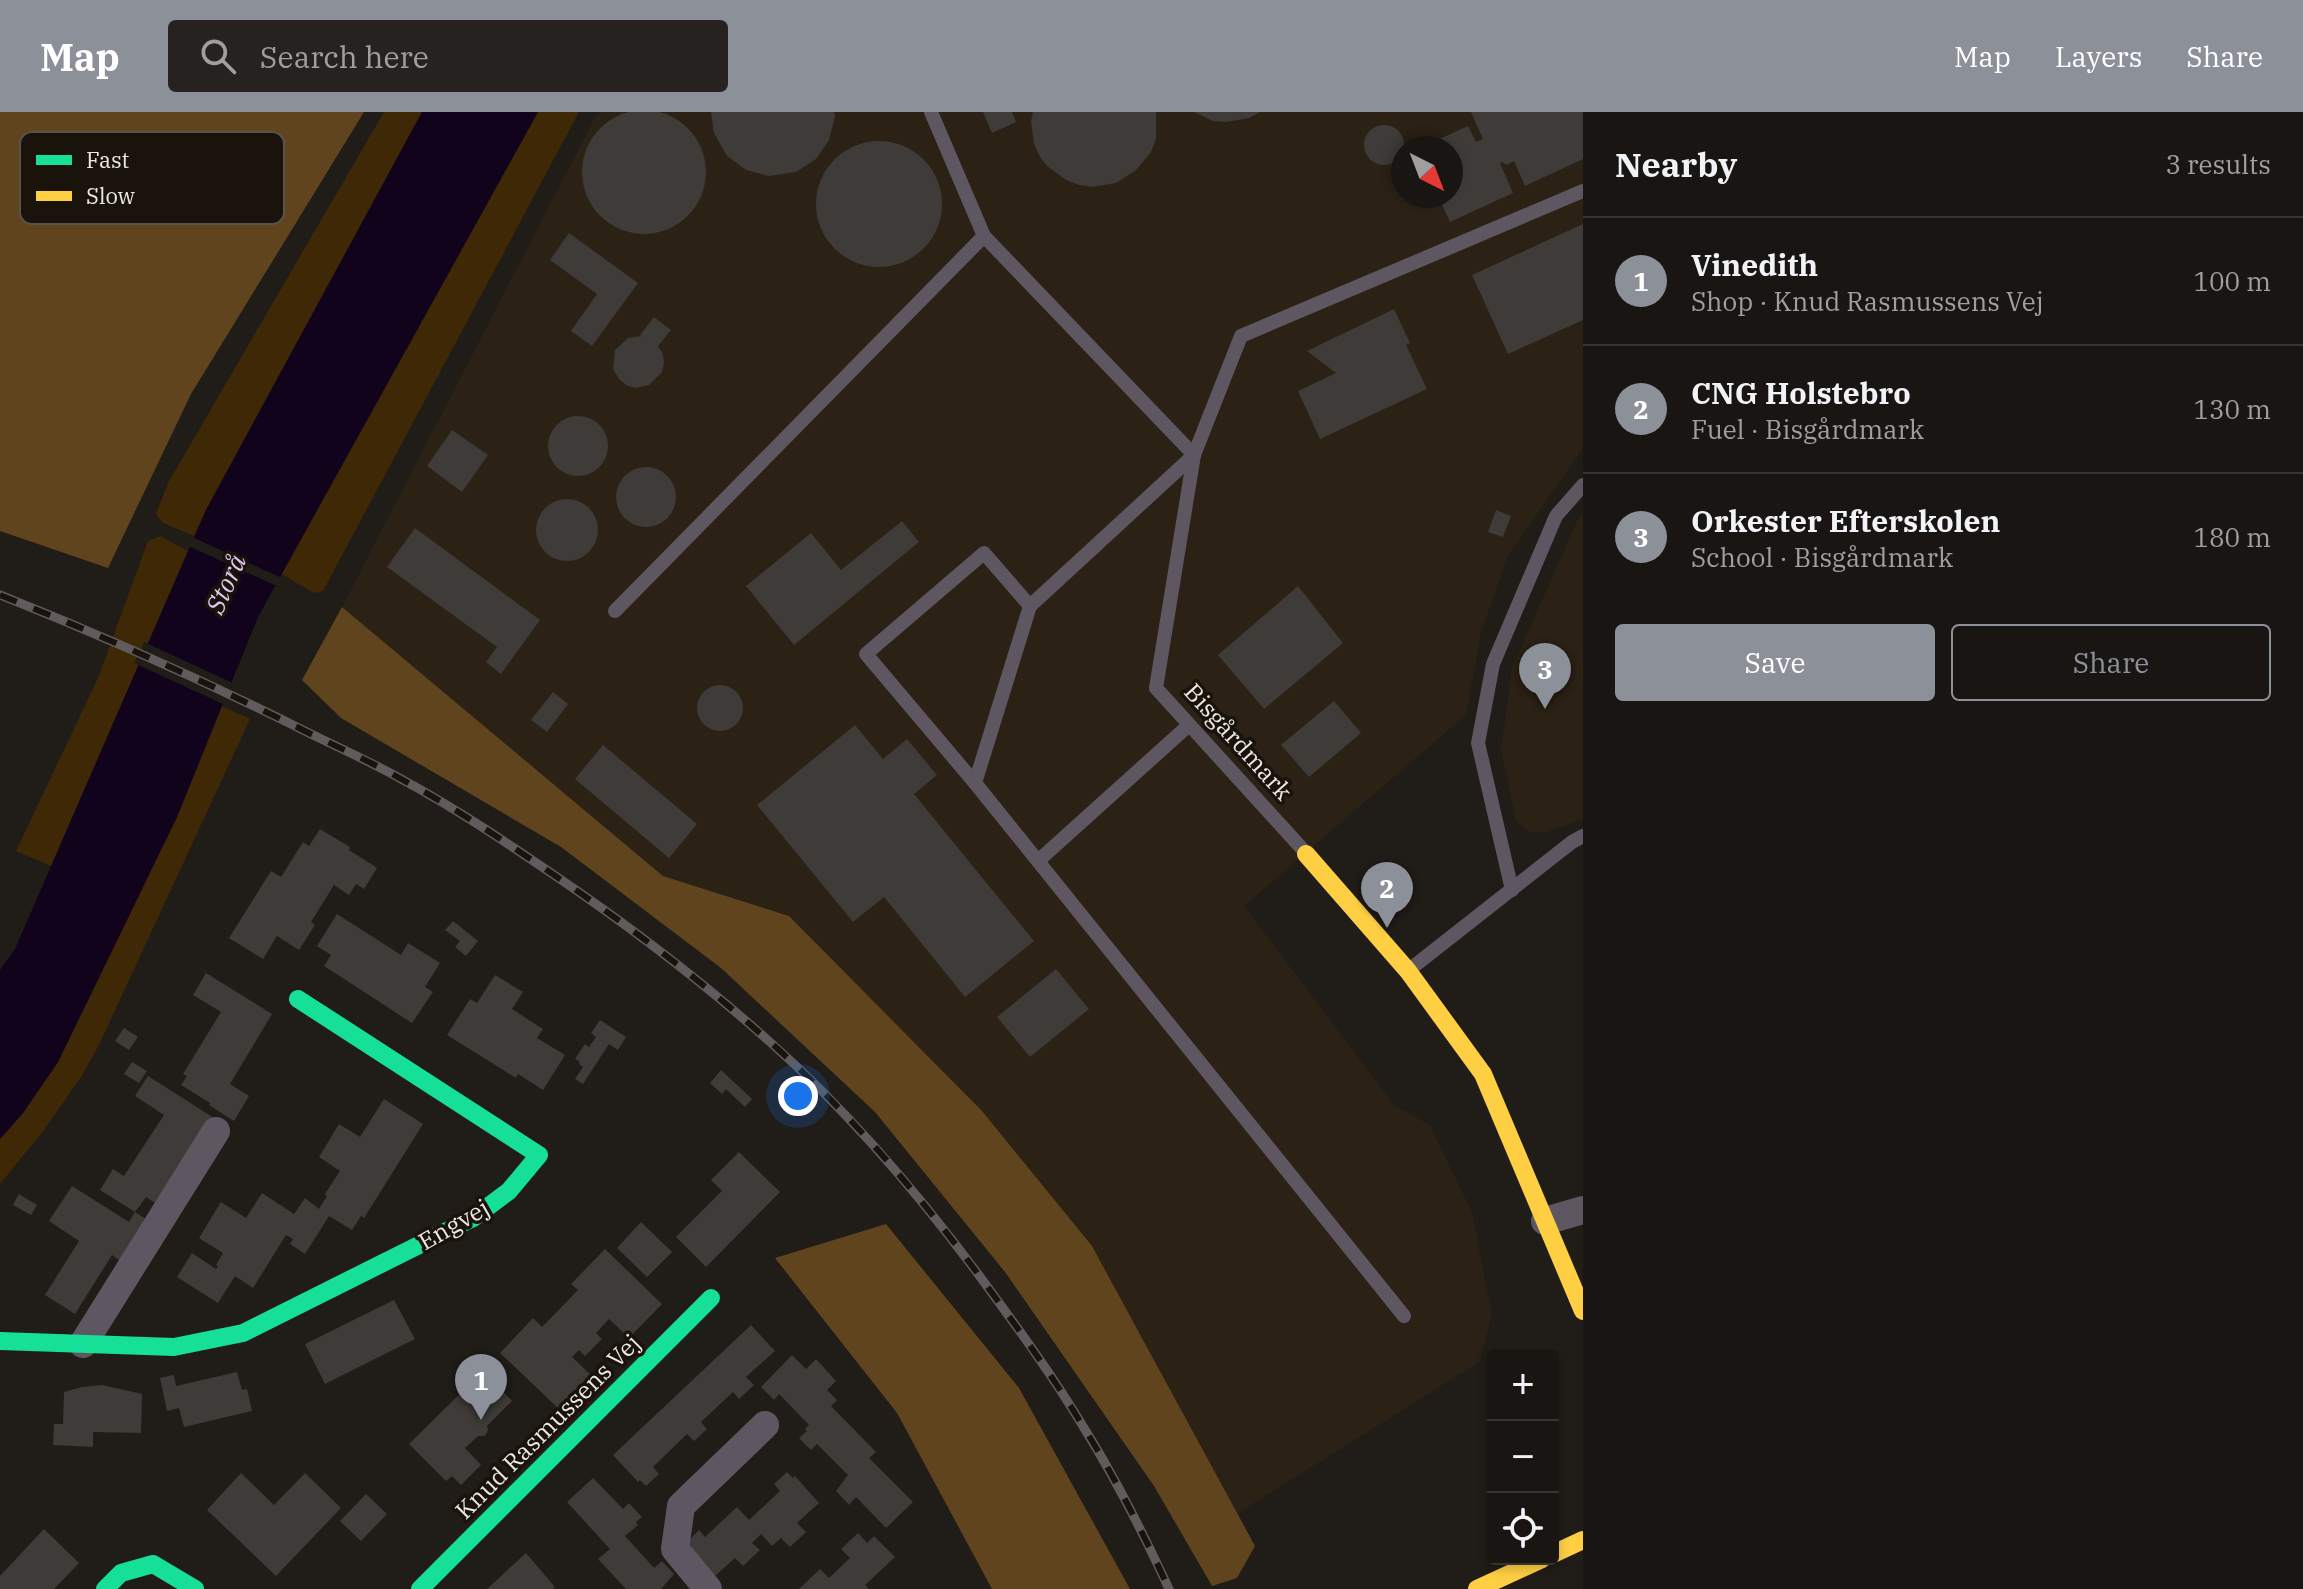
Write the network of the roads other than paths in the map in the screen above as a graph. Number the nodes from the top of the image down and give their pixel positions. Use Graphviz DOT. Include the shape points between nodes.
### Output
graph roads {
  1 [pos="931,112"];
  2 [pos="1583,191"];
  3 [pos="984,236"];
  4 [pos="1194,455"];
  5 [pos="1583,485"];
  6 [pos="1030,606"];
  7 [pos="615,611"];
  8 [pos="1189,725"];
  9 [pos="975,783"];
  10 [pos="1583,836"];
  11 [pos="1306,854"];
  12 [pos="1038,861"];
  13 [pos="1512,890"];
  14 [pos="1408,971"];
  15 [pos="298,999"];
  16 [pos="216,1131"];
  17 [pos="1583,1210"];
  18 [pos="1545,1221"];
  19 [pos="711,1298"];
  20 [pos="1583,1311"];
  21 [pos="1404,1316"];
  22 [pos="0,1341"];
  23 [pos="83,1344"];
  24 [pos="765,1425"];
  25 [pos="1583,1540"];
  26 [pos="1559,1551"];
  27 [pos="1529,1565"];
  28 [pos="105,1589"];
  29 [pos="195,1589"];
  30 [pos="420,1589"];
  31 [pos="708,1589"];
  32 [pos="1477,1589"];
  1 -- 3 [label="lane"];
  2 -- 4 [label="lane" via="1241,336"];
  3 -- 4 [label="lane"];
  3 -- 7 [label="lane"];
  4 -- 6 [label="lane"];
  4 -- 8 [label="lane, Bisgårdmark" via="1156,688"];
  5 -- 13 [label="lane" via="1556,516 1493,664 1478,743"];
  6 -- 9 [label="lane"];
  6 -- 9 [label="lane" via="984,553 866,654"];
  8 -- 11 [label="lane, Bisgårdmark"];
  8 -- 12 [label="lane"];
  9 -- 12 [label="lane"];
  10 -- 13 [label="lane"];
  11 -- 14 [label="street, Bisgårdmark"];
  12 -- 21 [label="lane"];
  13 -- 14 [label="lane"];
  14 -- 18 [label="street, Bisgårdmark" via="1483,1074"];
  15 -- 23 [label="street, Engvej" via="539,1155 509,1191 473,1218 243,1333 174,1347"];
  16 -- 23 [label="street"];
  17 -- 18 [label="street"];
  18 -- 20 [label="street, Bisgårdmark"];
  19 -- 30 [label="street, Knud Rasmussens Vej"];
  22 -- 23 [label="street, Engvej"];
  24 -- 31 [label="street" via="681,1506 675,1549"];
  25 -- 26 [label="street"];
  27 -- 32 [label="street"];
  28 -- 29 [label="street" via="121,1573 153,1564"];
}
